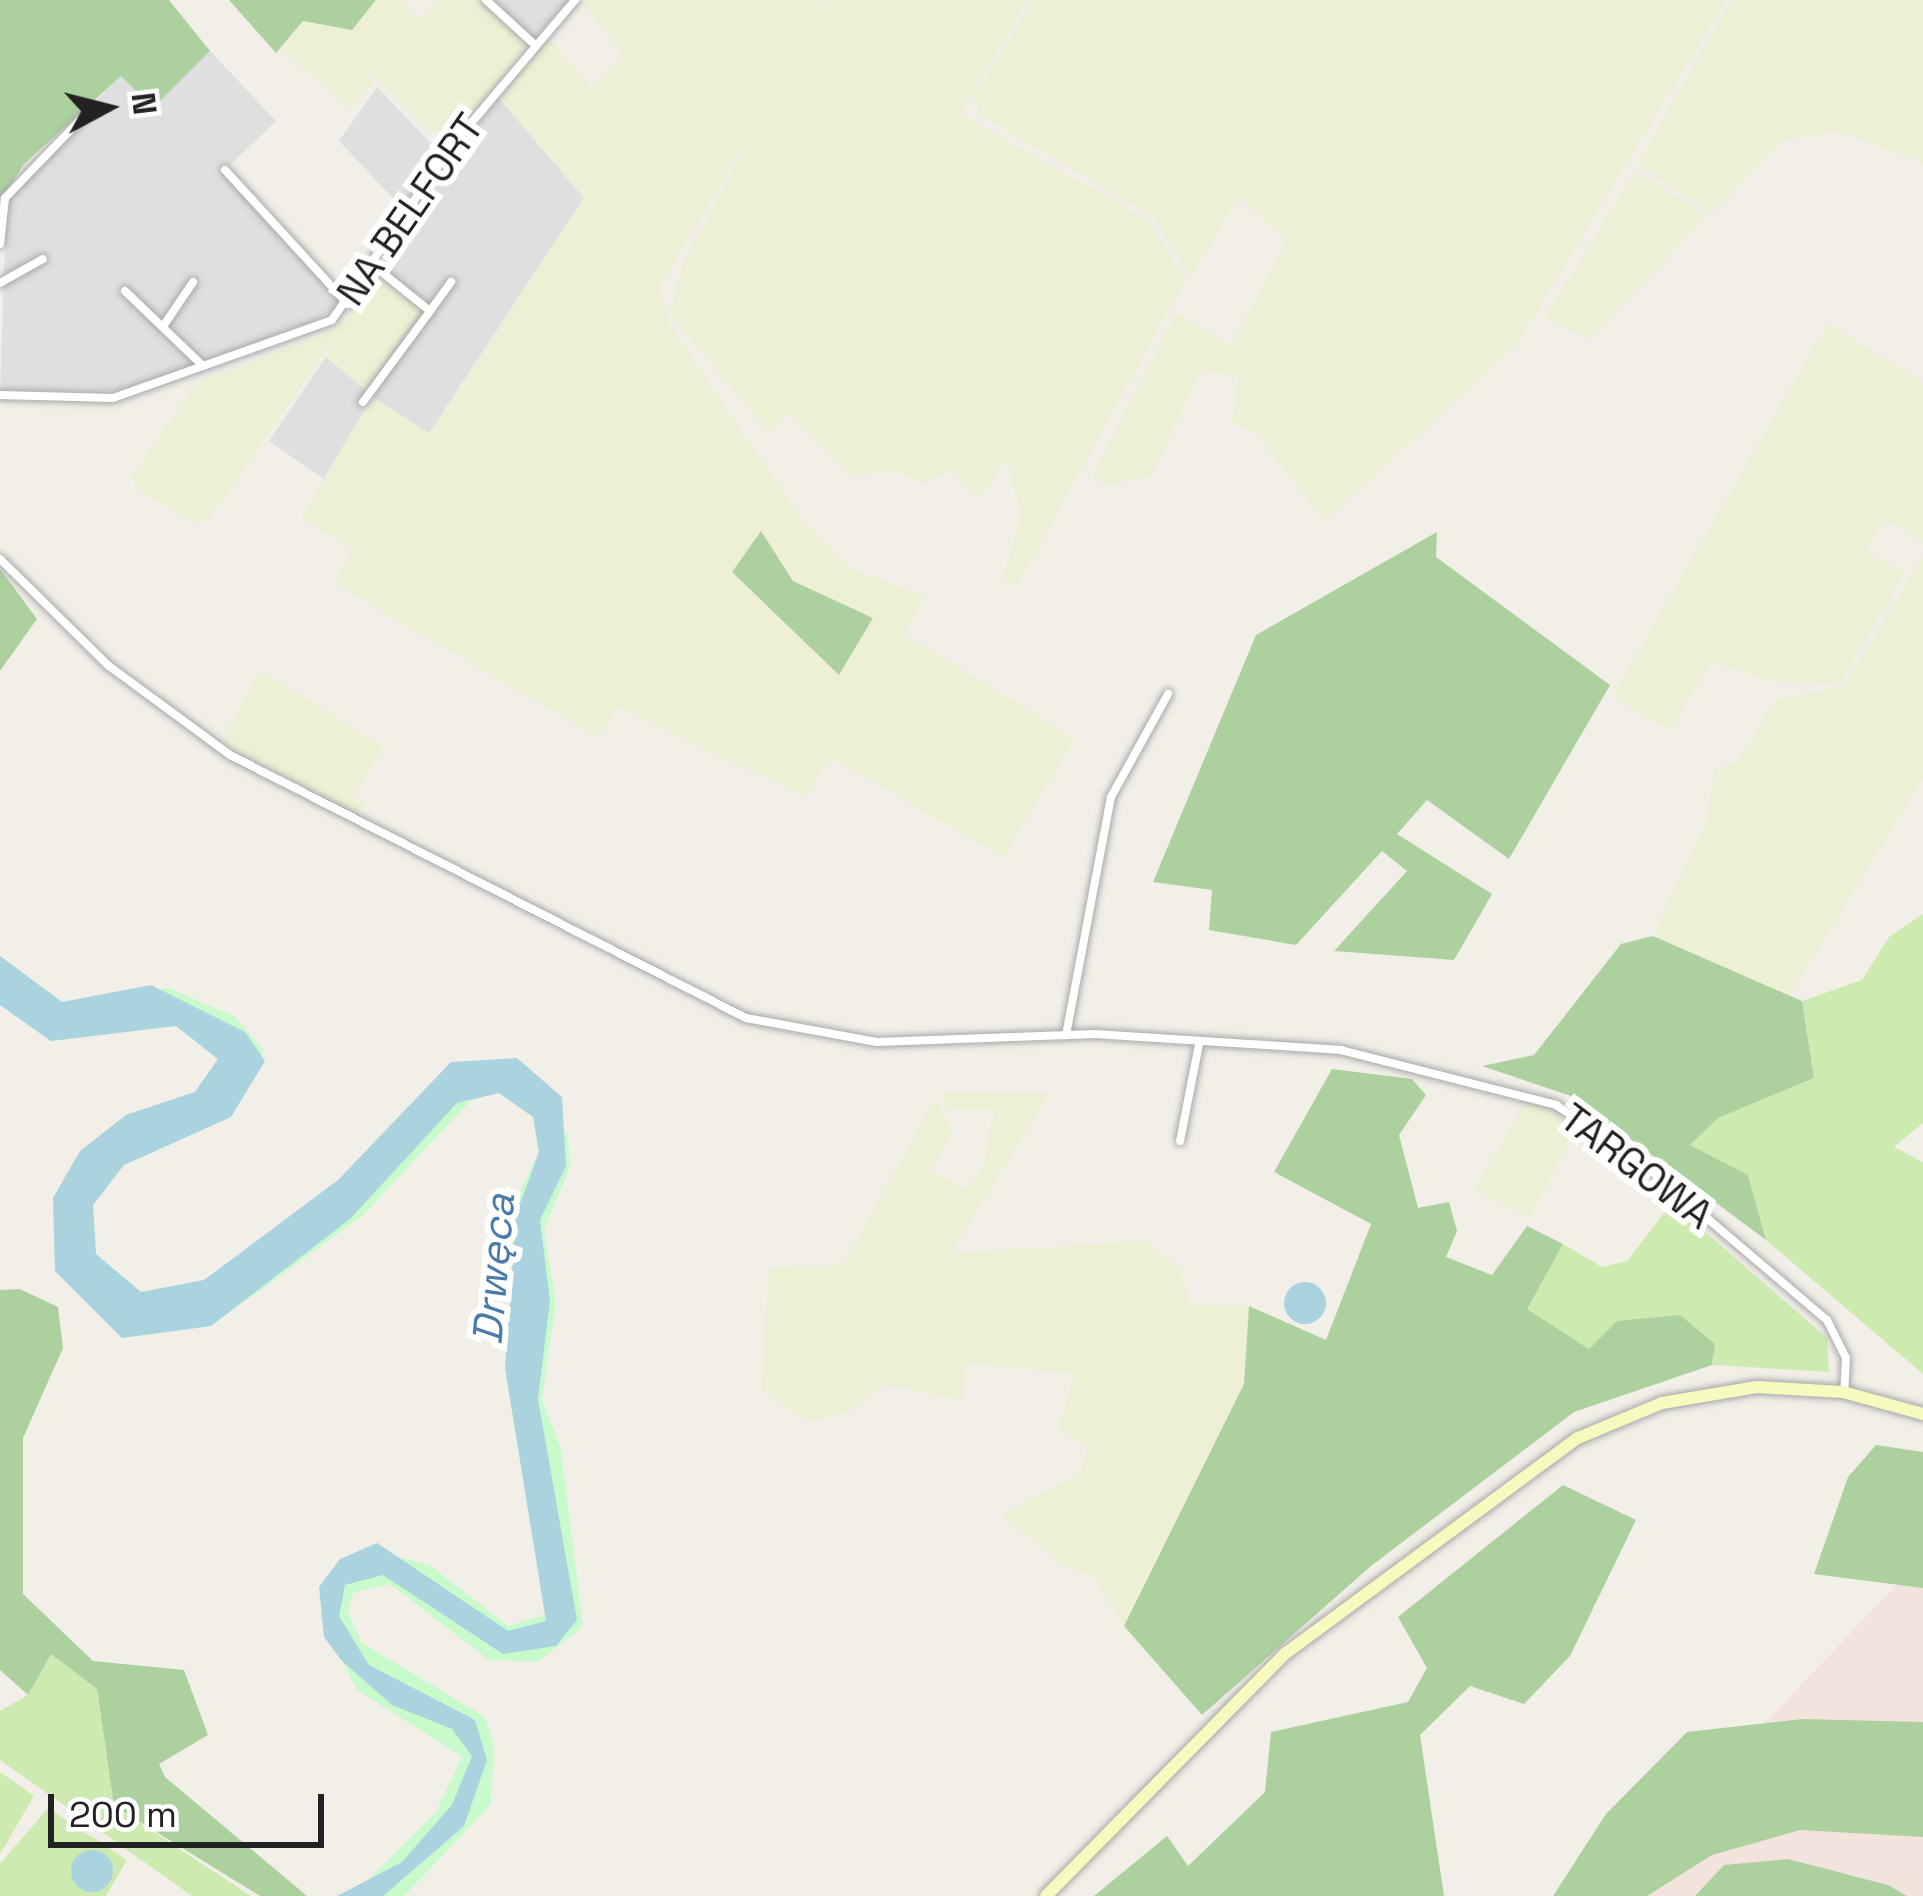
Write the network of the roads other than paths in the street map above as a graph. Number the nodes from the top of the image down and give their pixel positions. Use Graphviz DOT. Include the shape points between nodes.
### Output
graph roads {
  1 [pos="486,0"];
  2 [pos="575,0"];
  3 [pos="535,45"];
  4 [pos="92,108"];
  5 [pos="225,170"];
  6 [pos="0,244"];
  7 [pos="43,259"];
  8 [pos="374,266"];
  9 [pos="193,282"];
  10 [pos="0,283"];
  11 [pos="451,283"];
  12 [pos="125,291"];
  13 [pos="348,304"];
  14 [pos="430,311"];
  15 [pos="164,325"];
  16 [pos="203,366"];
  17 [pos="0,395"];
  18 [pos="363,402"];
  19 [pos="0,559"];
  20 [pos="1168,694"];
  21 [pos="1066,1035"];
  22 [pos="1199,1044"];
  23 [pos="1180,1142"];
  24 [pos="1843,1392"];
  25 [pos="1923,1414"];
  26 [pos="1046,1896"];
  1 -- 3 [label="street"];
  2 -- 3 [label="street, NA BELFORT"];
  3 -- 8 [label="street, NA BELFORT"];
  4 -- 6 [label="street" via="5,198"];
  5 -- 13 [label="street"];
  7 -- 10 [label="street"];
  8 -- 13 [label="street, NA BELFORT"];
  8 -- 14 [label="street"];
  9 -- 15 [label="street"];
  11 -- 14 [label="street"];
  12 -- 15 [label="street"];
  13 -- 16 [label="street, NA BELFORT" via="307,333"];
  14 -- 18 [label="street"];
  15 -- 16 [label="street"];
  16 -- 17 [label="street, NA BELFORT" via="113,398"];
  19 -- 21 [label="street, TARGOWA" via="176,720 290,789 719,1007 797,1034 877,1042"];
  20 -- 21 [label="street" via="1112,796"];
  21 -- 22 [label="street, TARGOWA"];
  22 -- 23 [label="street"];
  22 -- 24 [label="street, TARGOWA" via="1364,1053 1501,1083 1570,1113 1827,1320 1846,1358"];
  24 -- 25 [label="main road"];
  24 -- 26 [label="main road" via="1709,1393 1559,1448 1286,1653"];
}
